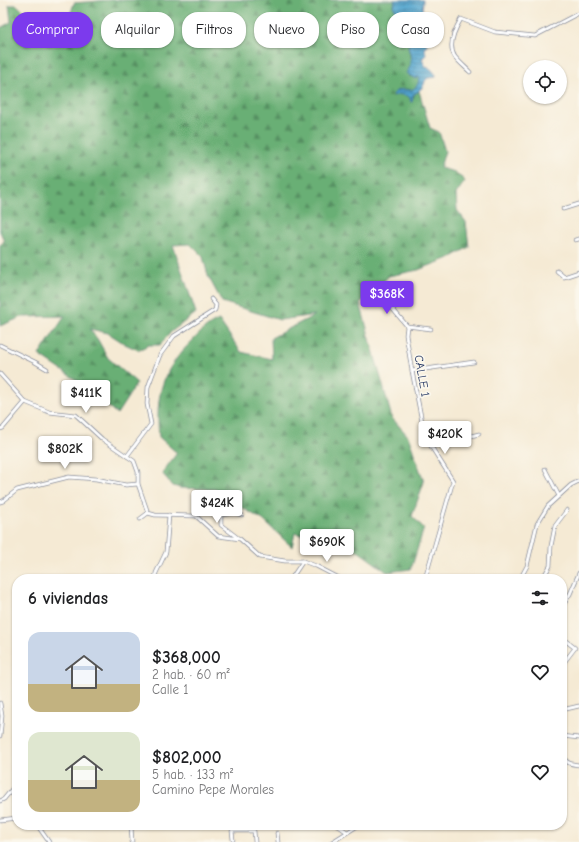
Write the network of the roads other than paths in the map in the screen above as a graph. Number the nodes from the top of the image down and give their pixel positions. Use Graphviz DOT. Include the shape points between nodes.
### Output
graph roads {
  1 [pos="579,13"];
  2 [pos="470,72"];
  3 [pos="579,204"];
  4 [pos="563,209"];
  5 [pos="579,239"];
  6 [pos="575,240"];
  7 [pos="557,271"];
  8 [pos="579,272"];
  9 [pos="388,289"];
  10 [pos="211,299"];
  11 [pos="407,326"];
  12 [pos="431,328"];
  13 [pos="0,345"];
  14 [pos="474,362"];
  15 [pos="47,369"];
  16 [pos="412,371"];
  17 [pos="0,374"];
  18 [pos="25,402"];
  19 [pos="0,429"];
  20 [pos="479,434"];
  21 [pos="431,446"];
  22 [pos="127,456"];
  23 [pos="545,469"];
  24 [pos="579,481"];
  25 [pos="138,484"];
  26 [pos="559,496"];
  27 [pos="0,502"];
  28 [pos="567,510"];
  29 [pos="148,513"];
  30 [pos="169,515"];
  31 [pos="242,515"];
  32 [pos="140,520"];
  33 [pos="240,539"];
  34 [pos="303,562"];
  35 [pos="156,574"];
  36 [pos="294,574"];
  37 [pos="331,574"];
  38 [pos="426,574"];
  39 [pos="523,574"];
  40 [pos="545,574"];
  41 [pos="579,574"];
  42 [pos="567,599"];
  43 [pos="567,642"];
  44 [pos="567,658"];
  45 [pos="0,703"];
  46 [pos="579,706"];
  47 [pos="567,709"];
  48 [pos="0,736"];
  49 [pos="567,737"];
  50 [pos="579,738"];
  51 [pos="567,763"];
  52 [pos="579,765"];
  53 [pos="12,789"];
  54 [pos="0,802"];
  55 [pos="12,819"];
  56 [pos="0,820"];
  57 [pos="41,830"];
  58 [pos="131,830"];
  59 [pos="344,830"];
  60 [pos="350,830"];
  61 [pos="347,832"];
  62 [pos="277,834"];
  63 [pos="233,840"];
  64 [pos="49,842"];
  65 [pos="132,842"];
  66 [pos="255,842"];
  67 [pos="278,842"];
  68 [pos="332,842"];
  1 -- 2 [label="street" via="535,36 495,32 461,18 454,30 451,48 454,56"];
  3 -- 4 [label="street"];
  5 -- 6 [label="street"];
  7 -- 8 [label="street" via="564,277"];
  9 -- 11 [label="street" via="380,294"];
  10 -- 22 [label="street" via="216,305 214,310 174,336 160,355 148,387 147,404 151,424"];
  11 -- 12 [label="street"];
  11 -- 16 [label="street, CALLE 1"];
  13 -- 15 [label="street"];
  14 -- 16 [label="street"];
  16 -- 21 [label="street, CALLE 1" via="425,437"];
  17 -- 18 [label="street"];
  18 -- 19 [label="street"];
  18 -- 22 [label="street" via="50,412 76,415 102,439"];
  20 -- 21 [label="street"];
  21 -- 38 [label="street, CALLE 1" via="452,481"];
  22 -- 25 [label="street" via="134,461 138,472"];
  23 -- 26 [label="street"];
  24 -- 26 [label="street"];
  25 -- 27 [label="street" via="126,485 69,477 17,490"];
  25 -- 29 [label="street"];
  26 -- 39 [label="street" via="548,506 536,524 527,566"];
  28 -- 40 [label="street" via="555,526 550,566"];
  29 -- 30 [label="street"];
  29 -- 32 [label="street"];
  30 -- 33 [label="street" via="196,516 218,536"];
  30 -- 35 [label="street" via="166,552"];
  31 -- 33 [label="street" via="221,515 221,525"];
  33 -- 34 [label="street" via="260,557"];
  34 -- 36 [label="street"];
  34 -- 37 [label="street"];
  41 -- 42 [label="street"];
  43 -- 44 [label="street" via="574,648"];
  45 -- 48 [label="street"];
  46 -- 47 [label="street"];
  49 -- 50 [label="street"];
  51 -- 52 [label="street"];
  53 -- 54 [label="street"];
  55 -- 56 [label="street"];
  57 -- 64 [label="street"];
  58 -- 65 [label="street"];
  59 -- 61 [label="street"];
  60 -- 61 [label="street"];
  61 -- 68 [label="street"];
  62 -- 67 [label="street"];
  63 -- 66 [label="street" via="232,831 254,831"];
}
